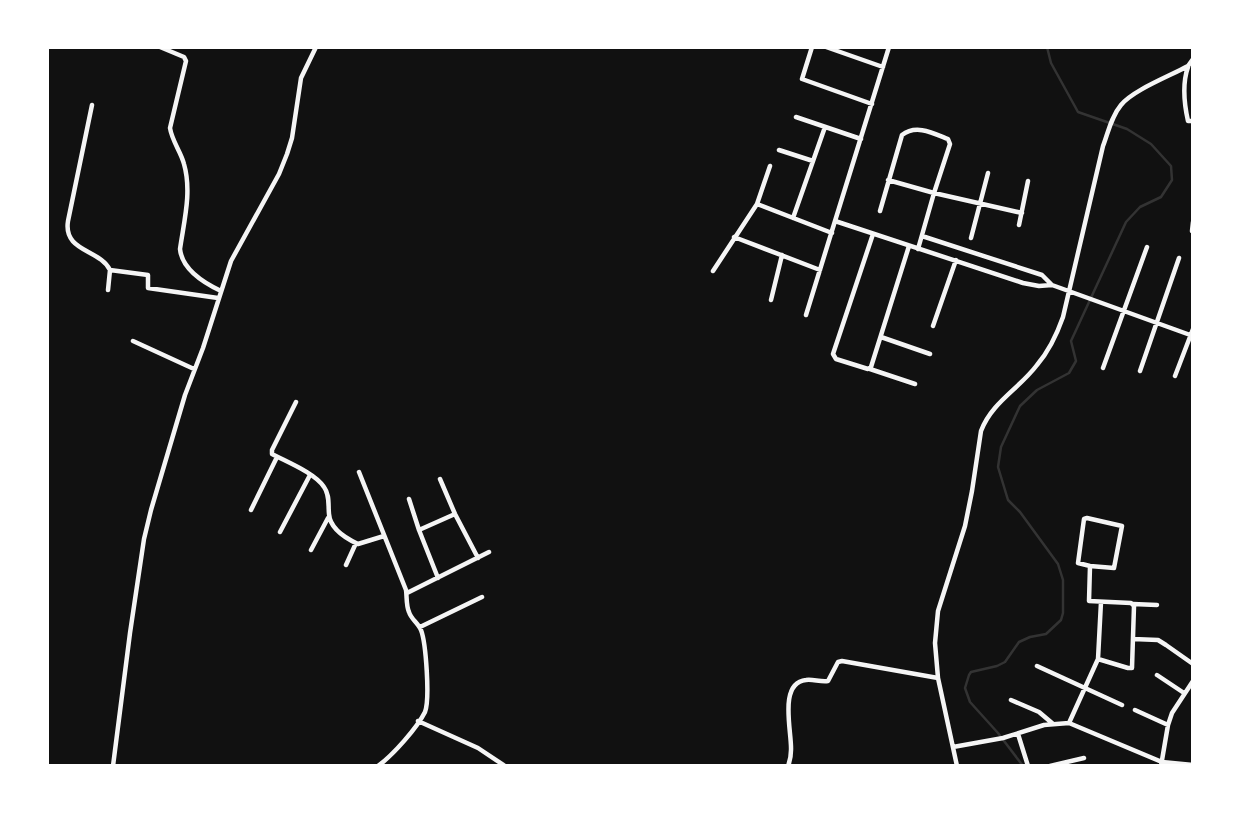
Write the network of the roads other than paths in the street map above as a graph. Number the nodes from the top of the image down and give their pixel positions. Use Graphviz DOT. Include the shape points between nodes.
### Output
graph roads {
  1 [pos="160,47"];
  2 [pos="316,47"];
  3 [pos="812,47"];
  4 [pos="826,47"];
  5 [pos="890,47"];
  6 [pos="1193,59"];
  7 [pos="1188,66"];
  8 [pos="883,67"];
  9 [pos="872,104"];
  10 [pos="92,106"];
  11 [pos="796,117"];
  12 [pos="1193,121"];
  13 [pos="825,127"];
  14 [pos="861,139"];
  15 [pos="779,149"];
  16 [pos="813,161"];
  17 [pos="770,166"];
  18 [pos="988,173"];
  19 [pos="888,180"];
  20 [pos="1028,181"];
  21 [pos="934,193"];
  22 [pos="979,203"];
  23 [pos="757,204"];
  24 [pos="880,211"];
  25 [pos="1022,212"];
  26 [pos="793,218"];
  27 [pos="835,222"];
  28 [pos="1193,222"];
  29 [pos="1019,225"];
  30 [pos="1192,231"];
  31 [pos="832,233"];
  32 [pos="873,234"];
  33 [pos="922,236"];
  34 [pos="734,237"];
  35 [pos="971,238"];
  36 [pos="909,246"];
  37 [pos="1147,247"];
  38 [pos="918,249"];
  39 [pos="782,256"];
  40 [pos="1179,258"];
  41 [pos="956,260"];
  42 [pos="1006,263"];
  43 [pos="110,270"];
  44 [pos="820,270"];
  45 [pos="713,271"];
  46 [pos="1001,275"];
  47 [pos="1052,285"];
  48 [pos="108,290"];
  49 [pos="1069,290"];
  50 [pos="221,291"];
  51 [pos="218,298"];
  52 [pos="771,300"];
  53 [pos="1124,310"];
  54 [pos="806,315"];
  55 [pos="1158,323"];
  56 [pos="933,326"];
  57 [pos="1192,333"];
  58 [pos="881,337"];
  59 [pos="133,341"];
  60 [pos="930,354"];
  61 [pos="1103,368"];
  62 [pos="194,369"];
  63 [pos="869,369"];
  64 [pos="1140,371"];
  65 [pos="1175,376"];
  66 [pos="915,384"];
  67 [pos="296,402"];
  68 [pos="277,457"];
  69 [pos="359,472"];
  70 [pos="310,475"];
  71 [pos="440,479"];
  72 [pos="409,499"];
  73 [pos="251,510"];
  74 [pos="455,514"];
  75 [pos="328,517"];
  76 [pos="419,530"];
  77 [pos="280,531"];
  78 [pos="384,536"];
  79 [pos="356,543"];
  80 [pos="311,550"];
  81 [pos="489,552"];
  82 [pos="478,558"];
  83 [pos="346,565"];
  84 [pos="1090,566"];
  85 [pos="438,579"];
  86 [pos="407,593"];
  87 [pos="482,597"];
  88 [pos="1101,603"];
  89 [pos="1133,604"];
  90 [pos="1157,605"];
  91 [pos="420,627"];
  92 [pos="1133,639"];
  93 [pos="1098,659"];
  94 [pos="1193,664"];
  95 [pos="1037,666"];
  96 [pos="1157,675"];
  97 [pos="938,678"];
  98 [pos="1193,681"];
  99 [pos="1085,688"];
  100 [pos="1184,693"];
  101 [pos="1011,700"];
  102 [pos="1122,705"];
  103 [pos="1135,710"];
  104 [pos="418,721"];
  105 [pos="1053,723"];
  106 [pos="1069,723"];
  107 [pos="1168,726"];
  108 [pos="1018,734"];
  109 [pos="953,747"];
  110 [pos="1084,758"];
  111 [pos="1162,764"];
  112 [pos="790,765"];
  113 [pos="1193,765"];
  114 [pos="113,766"];
  115 [pos="378,766"];
  116 [pos="506,766"];
  117 [pos="957,766"];
  118 [pos="1028,766"];
  119 [pos="1050,766"];
  1 -- 50 [label="street" via="186,61 170,120 188,188 181,256 200,279"];
  2 -- 50 [label="street" via="301,78 287,154 237,248"];
  3 -- 9 [label="street" via="802,79"];
  4 -- 8 [label="street"];
  5 -- 8 [label="street"];
  6 -- 7 [label="street"];
  7 -- 12 [label="street" via="1185,102 1188,121"];
  7 -- 49 [label="street" via="1134,94 1117,111 1103,146"];
  8 -- 9 [label="street"];
  9 -- 14 [label="street"];
  10 -- 43 [label="street" via="67,229 73,241"];
  11 -- 13 [label="street"];
  13 -- 14 [label="street"];
  13 -- 16 [label="street"];
  14 -- 27 [label="street"];
  15 -- 16 [label="street"];
  16 -- 26 [label="street"];
  17 -- 23 [label="street"];
  18 -- 22 [label="street"];
  19 -- 21 [label="street"];
  19 -- 21 [label="street" via="902,135 919,129 948,139 950,144"];
  19 -- 24 [label="street"];
  20 -- 25 [label="street"];
  21 -- 22 [label="street"];
  21 -- 33 [label="street"];
  22 -- 25 [label="street"];
  22 -- 35 [label="street"];
  23 -- 26 [label="street"];
  23 -- 34 [label="street"];
  25 -- 29 [label="street"];
  26 -- 31 [label="street"];
  27 -- 31 [label="street"];
  27 -- 32 [label="street"];
  28 -- 30 [label="street"];
  31 -- 44 [label="street"];
  32 -- 36 [label="street"];
  32 -- 63 [label="street" via="833,356"];
  33 -- 38 [label="street"];
  33 -- 42 [label="street"];
  34 -- 39 [label="street"];
  34 -- 45 [label="street"];
  36 -- 38 [label="street"];
  36 -- 58 [label="street"];
  37 -- 53 [label="street"];
  38 -- 41 [label="street"];
  39 -- 44 [label="street"];
  39 -- 52 [label="street"];
  40 -- 55 [label="street"];
  41 -- 46 [label="street"];
  41 -- 56 [label="street"];
  42 -- 46 [label="street"];
  42 -- 47 [label="street" via="1042,275"];
  43 -- 48 [label="street"];
  43 -- 51 [label="street" via="147,274 150,289"];
  44 -- 54 [label="street"];
  46 -- 47 [label="street" via="1033,285"];
  47 -- 49 [label="street"];
  49 -- 53 [label="street"];
  49 -- 97 [label="street" via="1052,344 984,422 965,526 938,611"];
  50 -- 51 [label="street"];
  51 -- 62 [label="street"];
  53 -- 55 [label="street"];
  53 -- 61 [label="street"];
  55 -- 57 [label="street"];
  55 -- 64 [label="street"];
  57 -- 65 [label="street"];
  58 -- 60 [label="street"];
  58 -- 63 [label="street"];
  59 -- 62 [label="street"];
  62 -- 114 [label="street" via="146,526"];
  63 -- 66 [label="street"];
  67 -- 68 [label="street" via="272,450"];
  68 -- 70 [label="street"];
  68 -- 73 [label="street"];
  69 -- 78 [label="street"];
  70 -- 75 [label="street" via="327,491"];
  70 -- 77 [label="street"];
  71 -- 74 [label="street"];
  72 -- 76 [label="street"];
  74 -- 76 [label="street"];
  74 -- 82 [label="street"];
  75 -- 79 [label="street" via="335,529"];
  75 -- 80 [label="street"];
  76 -- 85 [label="street"];
  78 -- 79 [label="street"];
  78 -- 86 [label="street"];
  79 -- 83 [label="street"];
  81 -- 82 [label="street"];
  82 -- 85 [label="street"];
  84 -- 84 [label="street" via="1115,567 1121,525 1084,519 1077,561"];
  84 -- 88 [label="street" via="1088,599"];
  85 -- 86 [label="street"];
  86 -- 91 [label="street" via="408,611"];
  87 -- 91 [label="street"];
  88 -- 89 [label="street"];
  88 -- 93 [label="street"];
  89 -- 90 [label="street"];
  89 -- 92 [label="street"];
  91 -- 104 [label="street" via="426,704"];
  92 -- 93 [label="street" via="1132,668"];
  92 -- 94 [label="street" via="1158,640"];
  93 -- 99 [label="street"];
  95 -- 99 [label="street"];
  96 -- 100 [label="street"];
  97 -- 109 [label="street"];
  97 -- 112 [label="street" via="842,661 828,681 799,682 787,703"];
  98 -- 100 [label="street"];
  99 -- 102 [label="street"];
  99 -- 106 [label="street"];
  100 -- 107 [label="street"];
  101 -- 105 [label="street"];
  103 -- 107 [label="street"];
  104 -- 115 [label="street"];
  104 -- 116 [label="street"];
  105 -- 106 [label="street"];
  105 -- 108 [label="street"];
  106 -- 111 [label="street"];
  107 -- 111 [label="street"];
  108 -- 109 [label="street"];
  108 -- 118 [label="street"];
  109 -- 117 [label="street"];
  110 -- 119 [label="street"];
  111 -- 113 [label="street"];
}
